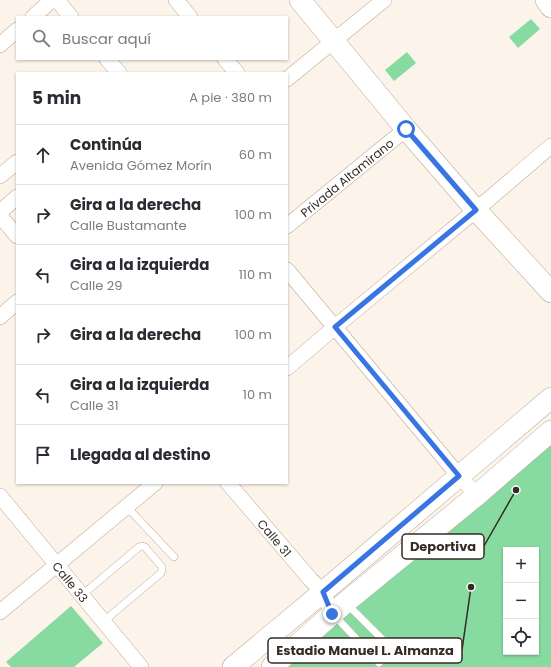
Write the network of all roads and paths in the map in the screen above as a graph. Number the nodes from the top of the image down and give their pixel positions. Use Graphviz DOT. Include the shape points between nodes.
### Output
graph roads {
  1 [pos="52,0"];
  2 [pos="57,0"];
  3 [pos="176,0"];
  4 [pos="300,0"];
  5 [pos="384,0"];
  6 [pos="546,0"];
  7 [pos="551,7"];
  8 [pos="34,16"];
  9 [pos="70,16"];
  10 [pos="189,16"];
  11 [pos="16,31"];
  12 [pos="334,42"];
  13 [pos="0,45"];
  14 [pos="108,60"];
  15 [pos="226,60"];
  16 [pos="118,72"];
  17 [pos="236,72"];
  18 [pos="288,78"];
  19 [pos="406,129"];
  20 [pos="551,146"];
  21 [pos="16,163"];
  22 [pos="0,176"];
  23 [pos="16,198"];
  24 [pos="476,210"];
  25 [pos="0,212"];
  26 [pos="0,216"];
  27 [pos="288,225"];
  28 [pos="16,235"];
  29 [pos="288,271"];
  30 [pos="551,292"];
  31 [pos="16,303"];
  32 [pos="0,317"];
  33 [pos="335,327"];
  34 [pos="288,367"];
  35 [pos="551,398"];
  36 [pos="551,431"];
  37 [pos="459,476"];
  38 [pos="154,484"];
  39 [pos="229,484"];
  40 [pos="477,495"];
  41 [pos="0,496"];
  42 [pos="127,507"];
  43 [pos="174,557"];
  44 [pos="57,565"];
  45 [pos="323,592"];
  46 [pos="82,595"];
  47 [pos="339,608"];
  48 [pos="0,612"];
  49 [pos="104,622"];
  50 [pos="136,663"];
  51 [pos="233,667"];
  52 [pos="272,667"];
  1 -- 8 [label="street"];
  2 -- 9 [label="street"];
  3 -- 10 [label="street"];
  4 -- 12 [label="main road"];
  5 -- 12 [label="street"];
  6 -- 7 [label="main road"];
  11 -- 13 [label="street"];
  12 -- 18 [label="street"];
  12 -- 19 [label="main road"];
  14 -- 16 [label="street"];
  15 -- 17 [label="street"];
  19 -- 24 [label="main road"];
  19 -- 27 [label="street, Privada Altamirano"];
  20 -- 24 [label="street"];
  21 -- 22 [label="street"];
  23 -- 25 [label="street"];
  24 -- 30 [label="main road"];
  24 -- 33 [label="street"];
  26 -- 28 [label="street"];
  29 -- 33 [label="street"];
  31 -- 32 [label="street"];
  33 -- 34 [label="street"];
  33 -- 37 [label="street"];
  35 -- 37 [label="main road"];
  36 -- 40 [label="main road"];
  37 -- 40 [label="street"];
  37 -- 45 [label="main road"];
  38 -- 42 [label="street"];
  39 -- 45 [label="street, Calle 31"];
  40 -- 47 [label="main road"];
  41 -- 44 [label="street, Calle 33"];
  42 -- 43 [label="lane"];
  42 -- 44 [label="street"];
  44 -- 46 [label="street, Calle 33"];
  44 -- 48 [label="street"];
  45 -- 47 [label="street, Calle 31"];
  45 -- 51 [label="main road"];
  46 -- 49 [label="street, Calle 33"];
  46 -- 49 [label="lane" via="138,547 145,546 162,567 161,573"];
  47 -- 47 [label="lane" via="379,663 393,650"];
  47 -- 52 [label="main road"];
  49 -- 50 [label="street, Calle 33"];
}
